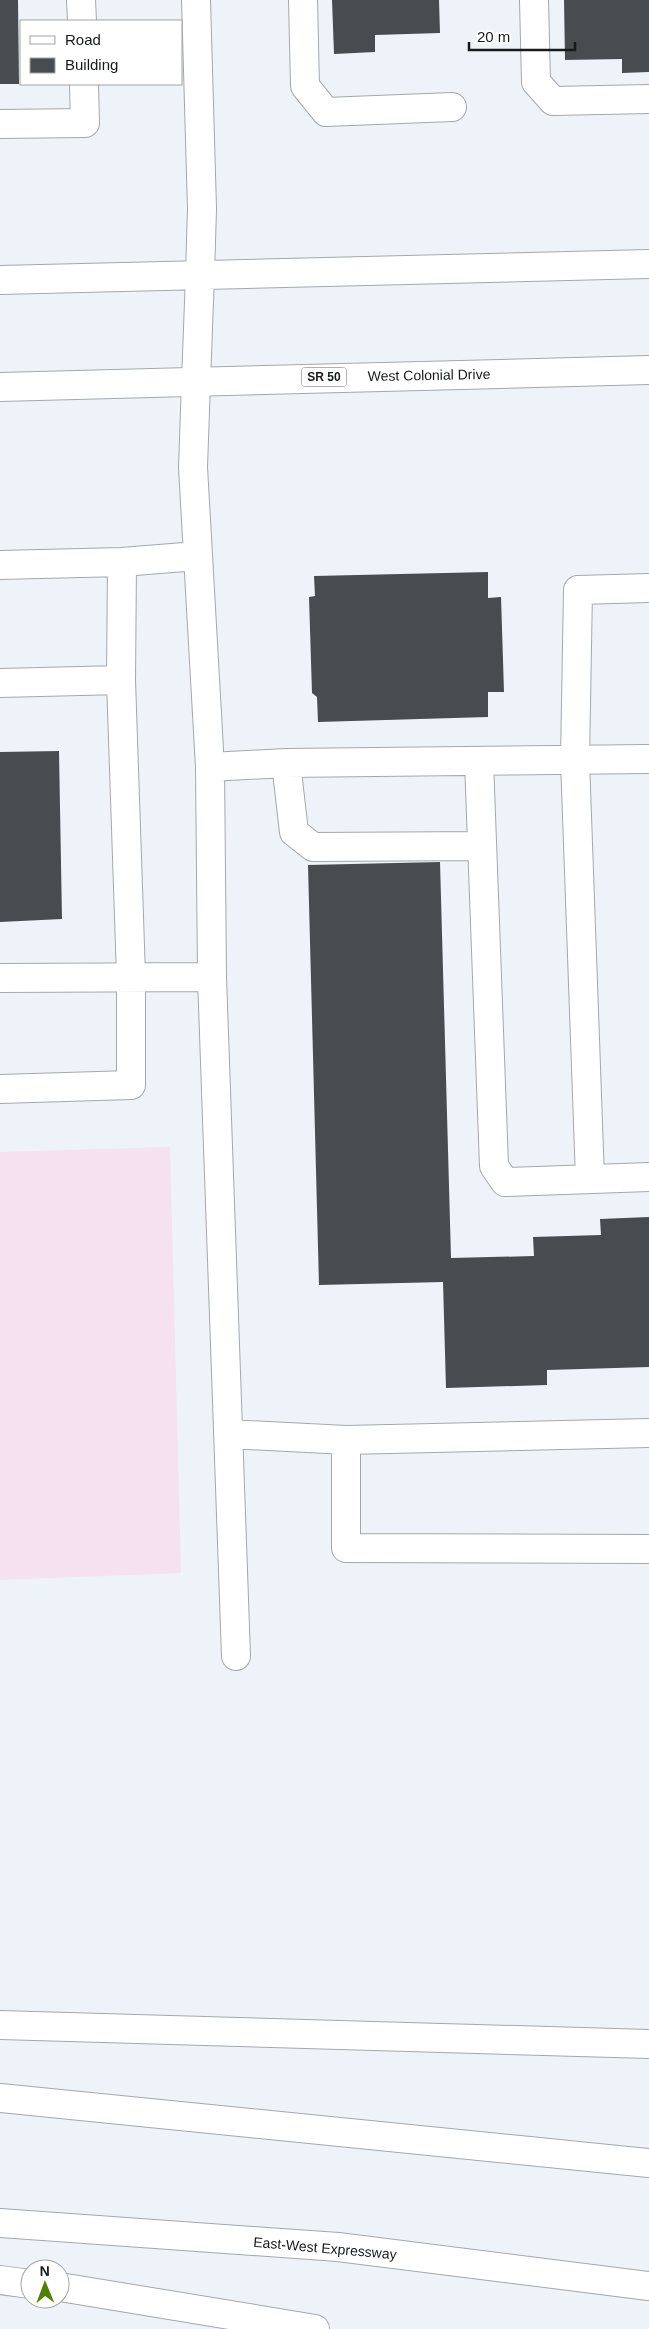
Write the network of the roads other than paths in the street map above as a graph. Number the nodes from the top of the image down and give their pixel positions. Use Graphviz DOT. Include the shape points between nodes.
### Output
graph roads {
  1 [pos="81,0"];
  2 [pos="196,0"];
  3 [pos="303,0"];
  4 [pos="534,0"];
  5 [pos="82,20"];
  6 [pos="84,85"];
  7 [pos="649,99"];
  8 [pos="452,107"];
  9 [pos="0,124"];
  10 [pos="649,264"];
  11 [pos="200,275"];
  12 [pos="0,280"];
  13 [pos="649,370"];
  14 [pos="196,382"];
  15 [pos="0,387"];
  16 [pos="196,556"];
  17 [pos="122,562"];
  18 [pos="0,565"];
  19 [pos="649,588"];
  20 [pos="121,680"];
  21 [pos="0,683"];
  22 [pos="649,759"];
  23 [pos="575,760"];
  24 [pos="479,761"];
  25 [pos="286,763"];
  26 [pos="210,768"];
  27 [pos="482,846"];
  28 [pos="131,976"];
  29 [pos="212,977"];
  30 [pos="0,978"];
  31 [pos="0,1088"];
  32 [pos="649,1178"];
  33 [pos="590,1179"];
  34 [pos="649,1433"];
  35 [pos="228,1434"];
  36 [pos="346,1440"];
  37 [pos="649,1549"];
  38 [pos="236,1656"];
  39 [pos="0,2024"];
  40 [pos="649,2044"];
  41 [pos="0,2098"];
  42 [pos="649,2163"];
  43 [pos="0,2223"];
  44 [pos="0,2280"];
  45 [pos="20,2283"];
  46 [pos="649,2286"];
  47 [pos="70,2290"];
  48 [pos="315,2329"];
  1 -- 5 [label="main road"];
  2 -- 11 [label="main road" via="202,209"];
  3 -- 8 [label="main road" via="305,86 326,112"];
  4 -- 7 [label="main road" via="536,82 553,102"];
  6 -- 9 [label="main road" via="85,122"];
  10 -- 11 [label="main road"];
  11 -- 12 [label="main road"];
  11 -- 14 [label="main road"];
  13 -- 14 [label="main road, West Colonial Drive / SR 50"];
  14 -- 15 [label="main road, West Colonial Drive / SR 50"];
  14 -- 16 [label="main road" via="193,467"];
  16 -- 17 [label="main road"];
  16 -- 26 [label="main road"];
  17 -- 18 [label="main road"];
  17 -- 20 [label="main road"];
  19 -- 23 [label="main road" via="578,590"];
  20 -- 21 [label="main road"];
  20 -- 28 [label="main road"];
  22 -- 23 [label="main road"];
  23 -- 24 [label="main road"];
  23 -- 33 [label="main road"];
  24 -- 25 [label="main road"];
  24 -- 27 [label="main road"];
  25 -- 26 [label="main road"];
  25 -- 27 [label="main road" via="294,832 313,847"];
  26 -- 29 [label="main road"];
  27 -- 33 [label="main road" via="494,1166 505,1182"];
  28 -- 29 [label="main road"];
  28 -- 30 [label="main road"];
  28 -- 31 [label="main road" via="130,1085"];
  29 -- 35 [label="main road"];
  32 -- 33 [label="main road"];
  34 -- 36 [label="main road"];
  35 -- 36 [label="main road"];
  35 -- 38 [label="main road"];
  36 -- 37 [label="main road" via="346,1548"];
  39 -- 40 [label="main road"];
  41 -- 42 [label="main road"];
  43 -- 46 [label="main road, East-West Expressway" via="338,2247"];
  44 -- 45 [label="main road"];
  47 -- 48 [label="main road"];
}
